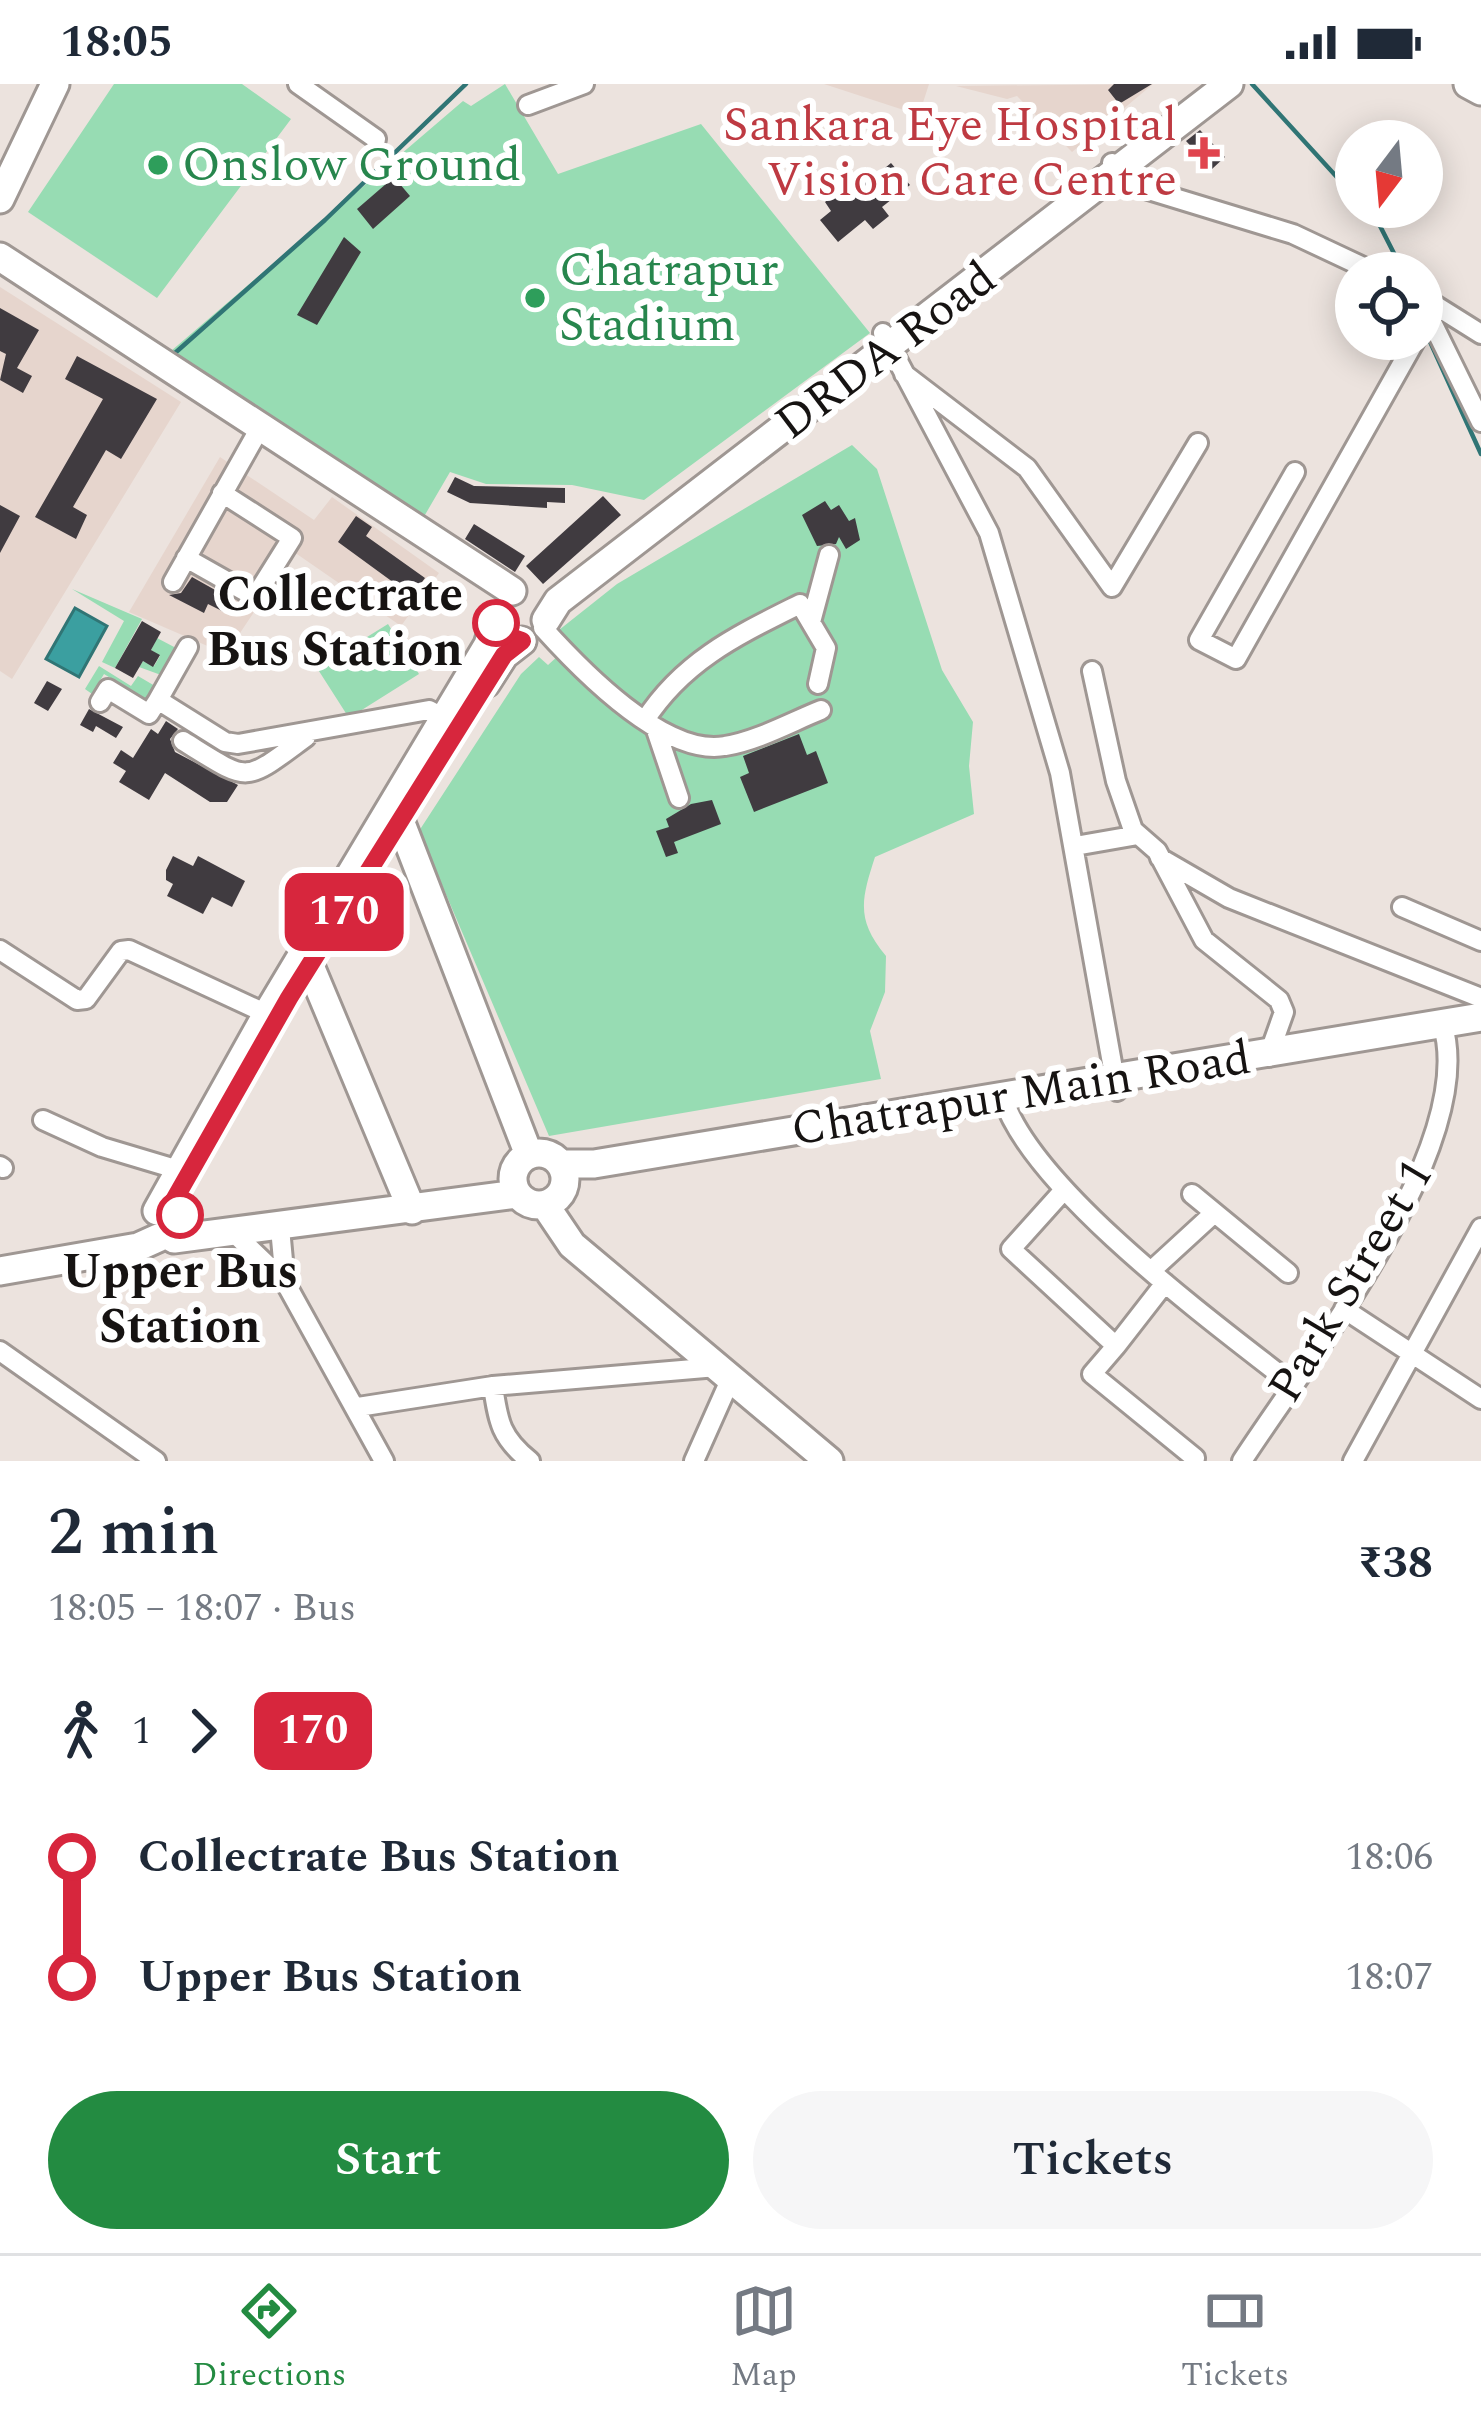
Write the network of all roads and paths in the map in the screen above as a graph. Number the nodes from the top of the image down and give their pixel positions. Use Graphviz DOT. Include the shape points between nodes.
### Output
graph roads {
  1 [pos="55,84"];
  2 [pos="298,84"];
  3 [pos="584,84"];
  4 [pos="1208,84"];
  5 [pos="1229,84"];
  6 [pos="1468,84"];
  7 [pos="1481,91"];
  8 [pos="528,105"];
  9 [pos="376,140"];
  10 [pos="1115,167"];
  11 [pos="0,199"];
  12 [pos="1335,254"];
  13 [pos="0,257"];
  14 [pos="0,276"];
  15 [pos="1443,311"];
  16 [pos="1481,334"];
  17 [pos="1443,343"];
  18 [pos="891,351"];
  19 [pos="1404,360"];
  20 [pos="1481,422"];
  21 [pos="258,432"];
  22 [pos="1198,443"];
  23 [pos="1295,472"];
  24 [pos="222,493"];
  25 [pos="830,555"];
  26 [pos="186,558"];
  27 [pos="173,582"];
  28 [pos="521,615"];
  29 [pos="811,622"];
  30 [pos="188,646"];
  31 [pos="1092,671"];
  32 [pos="818,684"];
  33 [pos="158,700"];
  34 [pos="100,702"];
  35 [pos="821,710"];
  36 [pos="444,718"];
  37 [pos="650,723"];
  38 [pos="310,734"];
  39 [pos="183,741"];
  40 [pos="679,798"];
  41 [pos="401,822"];
  42 [pos="1138,835"];
  43 [pos="1075,846"];
  44 [pos="1160,858"];
  45 [pos="1402,907"];
  46 [pos="1481,941"];
  47 [pos="0,950"];
  48 [pos="308,960"];
  49 [pos="1481,998"];
  50 [pos="267,1014"];
  51 [pos="1481,1017"];
  52 [pos="1444,1029"];
  53 [pos="1481,1029"];
  54 [pos="1267,1059"];
  55 [pos="1116,1085"];
  56 [pos="1005,1104"];
  57 [pos="43,1120"];
  58 [pos="178,1170"];
  59 [pos="548,1172"];
  60 [pos="514,1188"];
  61 [pos="1064,1190"];
  62 [pos="1192,1194"];
  63 [pos="410,1203"];
  64 [pos="1212,1215"];
  65 [pos="168,1225"];
  66 [pos="280,1228"];
  67 [pos="1481,1228"];
  68 [pos="236,1234"];
  69 [pos="1473,1265"];
  70 [pos="0,1270"];
  71 [pos="1288,1273"];
  72 [pos="1158,1277"];
  73 [pos="285,1282"];
  74 [pos="1344,1309"];
  75 [pos="1116,1346"];
  76 [pos="0,1351"];
  77 [pos="1414,1356"];
  78 [pos="724,1372"];
  79 [pos="1292,1384"];
  80 [pos="493,1386"];
  81 [pos="1480,1394"];
  82 [pos="358,1407"];
  83 [pos="1195,1458"];
  84 [pos="157,1461"];
  85 [pos="384,1461"];
  86 [pos="530,1461"];
  87 [pos="694,1461"];
  88 [pos="830,1461"];
  89 [pos="1242,1461"];
  90 [pos="1353,1461"];
  1 -- 11 [label="main road"];
  2 -- 9 [label="street"];
  3 -- 8 [label="street"];
  4 -- 10 [label="main road, DRDA Road"];
  5 -- 10 [label="main road, DRDA Road"];
  6 -- 7 [label="main road"];
  10 -- 12 [label="street" via="1142,188"];
  10 -- 18 [label="main road, DRDA Road"];
  13 -- 21 [label="main road"];
  14 -- 21 [label="main road"];
  15 -- 16 [label="street"];
  17 -- 20 [label="street"];
  18 -- 22 [label="street" via="1027,468 1112,587"];
  18 -- 28 [label="main road, DRDA Road"];
  18 -- 43 [label="street" via="989,533"];
  19 -- 23 [label="street" via="1236,659 1198,640"];
  21 -- 24 [label="street"];
  21 -- 28 [label="main road"];
  24 -- 26 [label="street"];
  24 -- 26 [label="street" via="292,538 255,597"];
  25 -- 29 [label="street"];
  26 -- 27 [label="street"];
  28 -- 36 [label="main road, DRDA Road" via="488,645"];
  28 -- 37 [label="street"];
  28 -- 41 [label="main road"];
  29 -- 32 [label="street" via="826,648"];
  29 -- 37 [label="street" via="800,604 713,648 682,672"];
  30 -- 33 [label="street"];
  31 -- 42 [label="street" via="1116,781"];
  33 -- 34 [label="street" via="148,714 107,689"];
  33 -- 38 [label="street" via="225,742"];
  35 -- 37 [label="street" via="720,748"];
  36 -- 38 [label="street" via="429,710"];
  36 -- 41 [label="main road, DRDA Road"];
  37 -- 40 [label="street"];
  38 -- 39 [label="street" via="254,775 238,775"];
  41 -- 48 [label="main road"];
  41 -- 48 [label="main road, DRDA Road" via="375,837"];
  41 -- 59 [label="main road"];
  42 -- 43 [label="street"];
  42 -- 44 [label="street"];
  43 -- 55 [label="street"];
  44 -- 49 [label="street" via="1229,898"];
  44 -- 54 [label="street" via="1204,940 1279,1000 1284,1012"];
  45 -- 46 [label="street"];
  47 -- 50 [label="street" via="77,1000 129,950"];
  48 -- 50 [label="main road"];
  48 -- 63 [label="main road"];
  48 -- 65 [label="main road"];
  50 -- 58 [label="main road"];
  51 -- 52 [label="main road, Chatrapur Main Road"];
  52 -- 53 [label="main road, Chatrapur Main Road"];
  52 -- 54 [label="main road, Chatrapur Main Road"];
  52 -- 74 [label="street, Park Street 1" via="1448,1072 1436,1137"];
  54 -- 55 [label="main road, Chatrapur Main Road"];
  55 -- 56 [label="main road, Chatrapur Main Road"];
  56 -- 59 [label="main road, Chatrapur Main Road"];
  56 -- 61 [label="street"];
  57 -- 58 [label="street"];
  58 -- 65 [label="main road"];
  59 -- 60 [label="main road" via="517,1165"];
  59 -- 60 [label="main road" via="527,1203"];
  59 -- 78 [label="main road" via="572,1245"];
  60 -- 63 [label="main road"];
  61 -- 72 [label="street"];
  61 -- 75 [label="street" via="1011,1249"];
  62 -- 64 [label="street"];
  63 -- 65 [label="main road"];
  63 -- 66 [label="main road"];
  64 -- 71 [label="street"];
  64 -- 72 [label="street"];
  65 -- 68 [label="main road"];
  65 -- 70 [label="main road" via="138,1247"];
  66 -- 68 [label="main road"];
  66 -- 73 [label="street"];
  67 -- 69 [label="street"];
  68 -- 73 [label="street"];
  69 -- 77 [label="street"];
  72 -- 75 [label="street"];
  72 -- 79 [label="street"];
  73 -- 82 [label="street"];
  74 -- 77 [label="street"];
  74 -- 79 [label="street, Park Street 1"];
  75 -- 83 [label="street" via="1092,1374"];
  76 -- 84 [label="street"];
  77 -- 81 [label="street"];
  77 -- 90 [label="street"];
  78 -- 80 [label="street"];
  78 -- 87 [label="street"];
  78 -- 88 [label="main road"];
  79 -- 89 [label="street, Park Street 1"];
  80 -- 82 [label="street"];
  80 -- 86 [label="street" via="499,1428"];
  82 -- 85 [label="street"];
}
